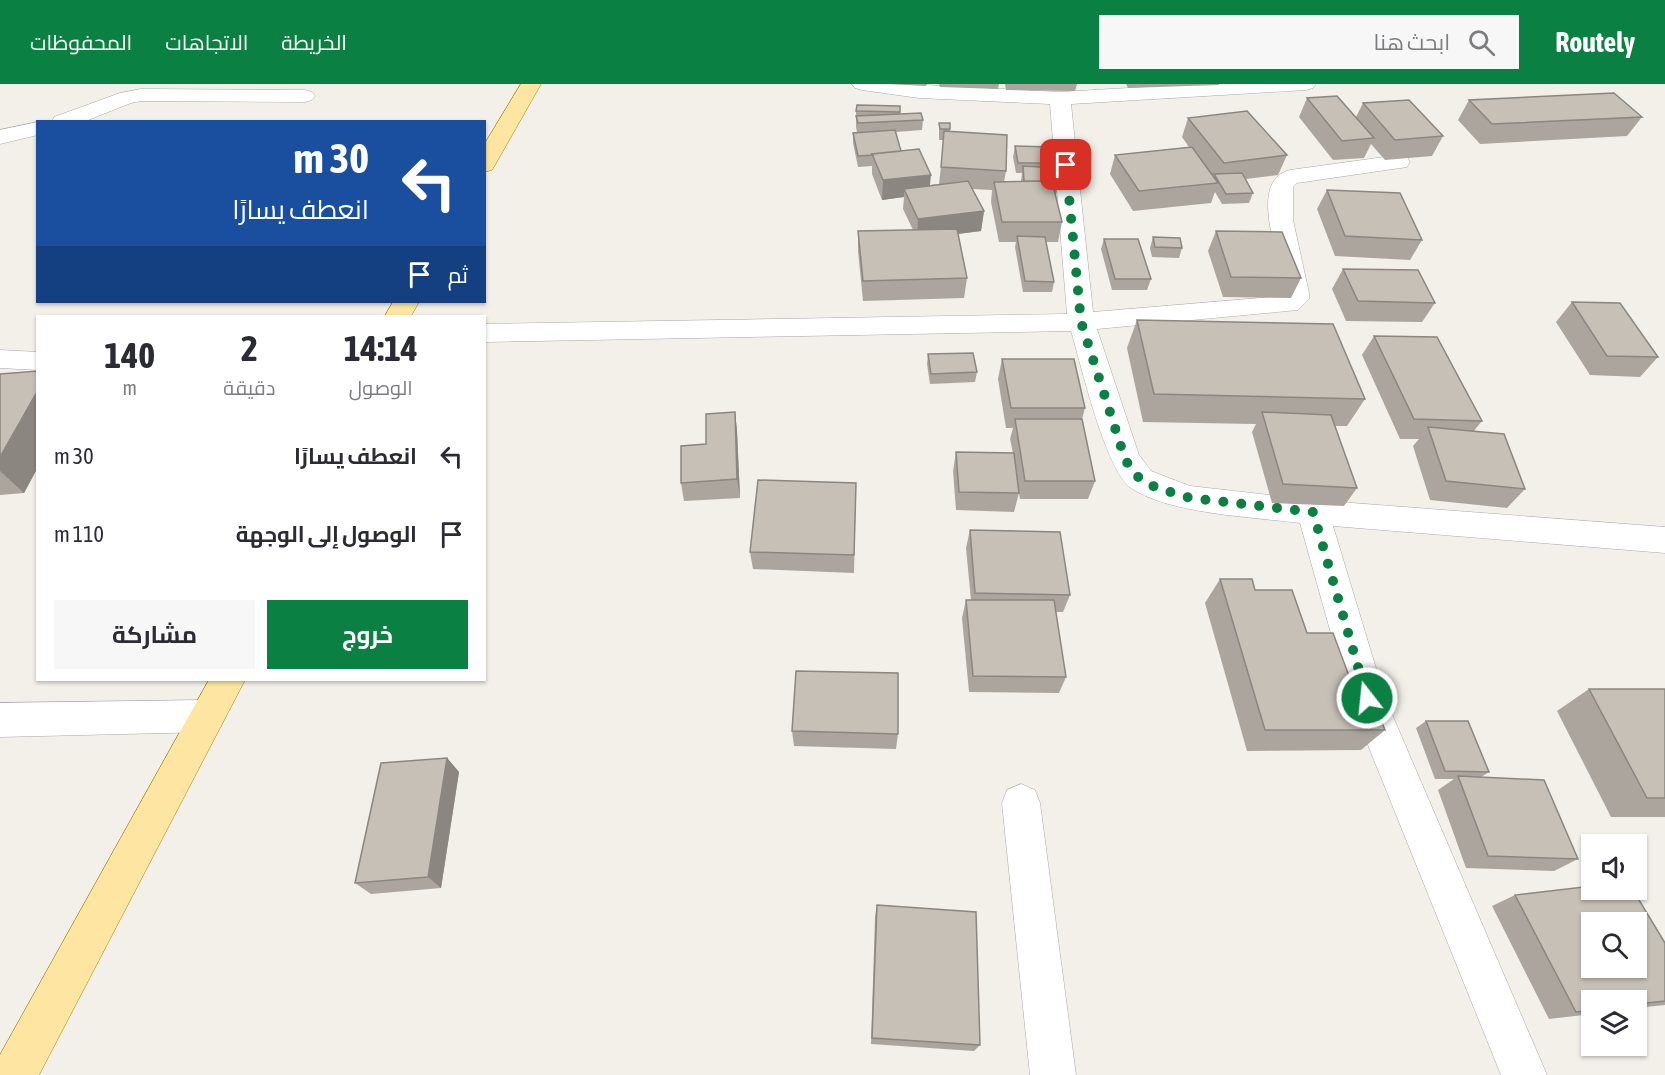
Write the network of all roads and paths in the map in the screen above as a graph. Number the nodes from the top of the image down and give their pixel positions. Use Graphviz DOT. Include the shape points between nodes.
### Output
graph roads {
  1 [pos="531,84"];
  2 [pos="862,84"];
  3 [pos="1306,84"];
  4 [pos="305,96"];
  5 [pos="1060,98"];
  6 [pos="67,120"];
  7 [pos="36,128"];
  8 [pos="0,137"];
  9 [pos="486,162"];
  10 [pos="1399,162"];
  11 [pos="1081,322"];
  12 [pos="486,333"];
  13 [pos="0,359"];
  14 [pos="36,361"];
  15 [pos="1313,512"];
  16 [pos="1665,540"];
  17 [pos="226,681"];
  18 [pos="207,716"];
  19 [pos="0,720"];
  20 [pos="1021,803"];
  21 [pos="14,1075"];
  22 [pos="1053,1075"];
  23 [pos="1524,1075"];
  1 -- 9 [label="main road"];
  2 -- 5 [label="street" via="919,92"];
  3 -- 5 [label="street"];
  4 -- 6 [label="street" via="141,95"];
  5 -- 11 [label="street"];
  7 -- 8 [label="street"];
  10 -- 11 [label="street" via="1290,177 1281,185 1281,220 1296,293 1296,299 1289,304"];
  11 -- 12 [label="street"];
  11 -- 15 [label="street" via="1125,459 1140,479 1190,498"];
  13 -- 14 [label="street"];
  15 -- 16 [label="street"];
  15 -- 23 [label="street" via="1367,698"];
  17 -- 18 [label="main road"];
  18 -- 19 [label="street"];
  18 -- 21 [label="main road"];
  20 -- 22 [label="street"];
}
